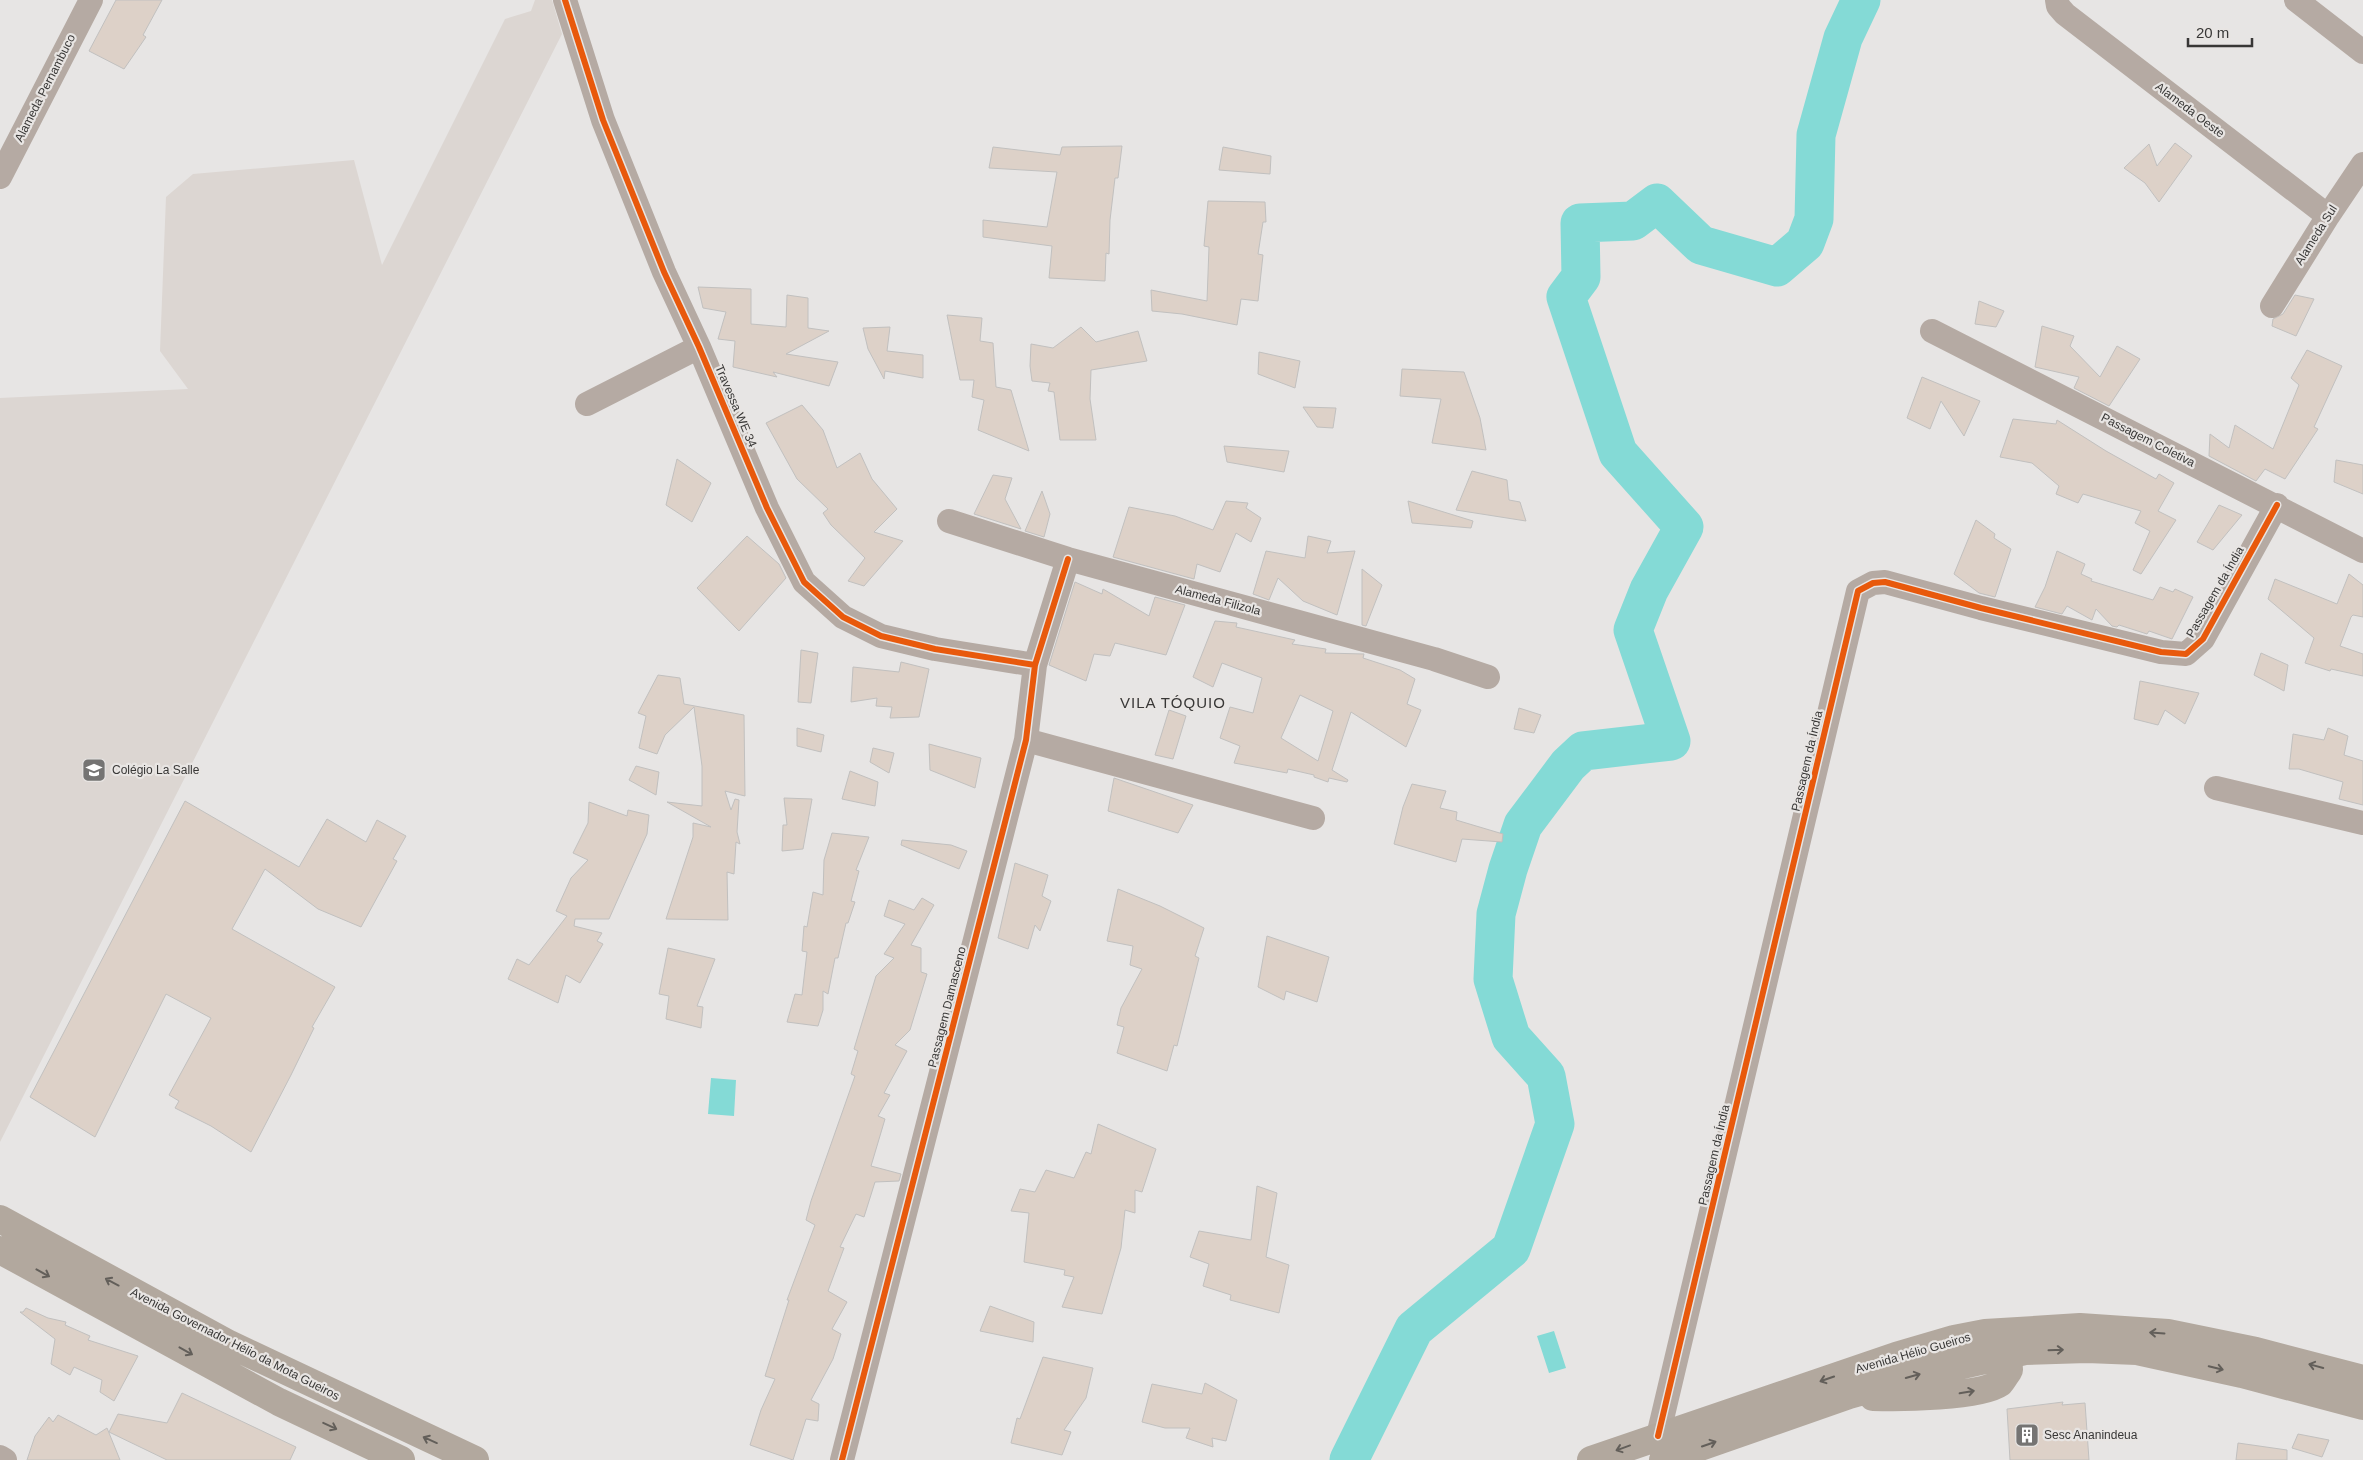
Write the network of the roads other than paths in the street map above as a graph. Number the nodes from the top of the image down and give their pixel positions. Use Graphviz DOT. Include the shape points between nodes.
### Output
graph roads {
  1 [pos="91,0"];
  2 [pos="565,0"];
  3 [pos="2057,0"];
  4 [pos="2296,0"];
  5 [pos="2363,52"];
  6 [pos="2363,164"];
  7 [pos="0,177"];
  8 [pos="2328,216"];
  9 [pos="2272,306"];
  10 [pos="1932,331"];
  11 [pos="699,347"];
  12 [pos="587,404"];
  13 [pos="2277,505"];
  14 [pos="949,521"];
  15 [pos="2363,552"];
  16 [pos="1068,558"];
  17 [pos="1035,665"];
  18 [pos="1488,677"];
  19 [pos="1026,740"];
  20 [pos="2216,788"];
  21 [pos="1313,818"];
  22 [pos="2363,823"];
  23 [pos="0,1219"];
  24 [pos="0,1250"];
  25 [pos="2007,1343"];
  26 [pos="2363,1379"];
  27 [pos="2363,1406"];
  28 [pos="1661,1448"];
  29 [pos="0,1457"];
  30 [pos="5,1460"];
  31 [pos="402,1460"];
  32 [pos="475,1460"];
  33 [pos="842,1460"];
  34 [pos="1591,1460"];
  1 -- 7 [label="street, Alameda Pernambuco"];
  2 -- 11 [label="street, Travessa WE 34" via="603,120 664,272"];
  3 -- 8 [label="street, Alameda Oeste" via="2065,14"];
  4 -- 5 [label="street"];
  6 -- 8 [label="street, Alameda Sul"];
  8 -- 9 [label="street, Alameda Sul"];
  10 -- 13 [label="street, Passagem Coletiva"];
  11 -- 12 [label="street"];
  11 -- 17 [label="street, Travessa WE 34" via="767,508 804,582 843,617 881,636 935,649"];
  13 -- 15 [label="street, Passagem Coletiva"];
  13 -- 28 [label="street, Passagem da Índia" via="2203,639 2186,654 2176,655 1885,582 1872,583 1858,591"];
  14 -- 16 [label="street, Alameda Filizola"];
  16 -- 17 [label="street, Passagem Damasceno"];
  16 -- 18 [label="street, Alameda Filizola" via="1424,656"];
  17 -- 19 [label="street, Passagem Damasceno"];
  19 -- 21 [label="street"];
  19 -- 33 [label="street, Passagem Damasceno"];
  20 -- 22 [label="street"];
  32 -- 23 [label="main road, Avenida Governador Hélio da Mota Gueiros, one-way" via="229,1344"];
  24 -- 31 [label="main road, one-way" via="280,1402"];
  26 -- 25 [label="main road, Avenida Hélio Gueiros, one-way" via="2256,1351 2168,1333 2080,1327"];
  25 -- 27 [label="main road, Avenida Hélio Gueiros, one-way" via="2025,1351 2137,1351"];
  25 -- 28 [label="main road, Avenida Hélio Gueiros, one-way" via="1954,1339 1896,1356"];
  28 -- 25 [label="main road, Avenida Hélio Gueiros, one-way" via="1849,1395 1915,1398 1982,1389 2000,1383 2009,1370"];
  28 -- 34 [label="main road, Avenida Hélio Gueiros, one-way"];
  29 -- 30 [label="street"];
}
